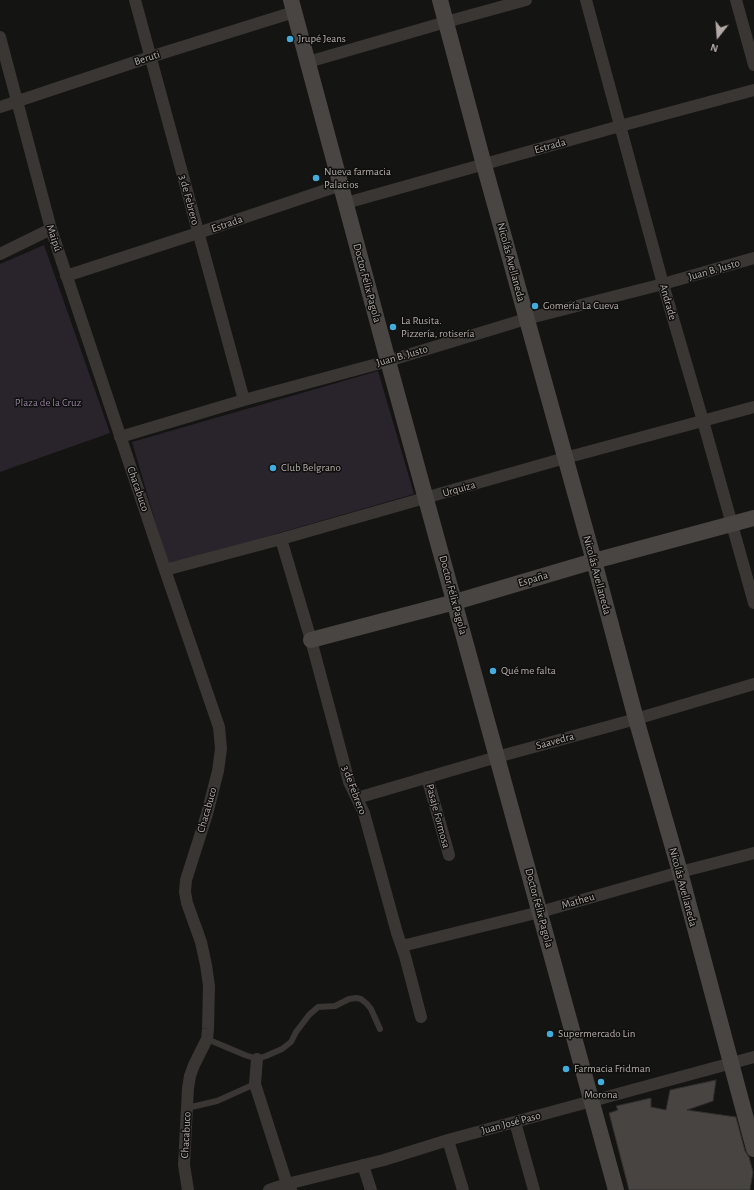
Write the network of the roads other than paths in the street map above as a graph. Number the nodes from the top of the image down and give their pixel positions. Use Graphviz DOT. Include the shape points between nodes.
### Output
graph roads {
  1 [pos="135,0"];
  2 [pos="440,0"];
  3 [pos="526,0"];
  4 [pos="586,0"];
  5 [pos="736,0"];
  6 [pos="293,6"];
  7 [pos="446,22"];
  8 [pos="0,36"];
  9 [pos="150,57"];
  10 [pos="308,62"];
  11 [pos="754,65"];
  12 [pos="754,90"];
  13 [pos="17,102"];
  14 [pos="0,107"];
  15 [pos="620,126"];
  16 [pos="484,165"];
  17 [pos="341,185"];
  18 [pos="346,203"];
  19 [pos="51,229"];
  20 [pos="198,233"];
  21 [pos="0,254"];
  22 [pos="754,258"];
  23 [pos="66,276"];
  24 [pos="663,284"];
  25 [pos="526,319"];
  26 [pos="388,361"];
  27 [pos="244,400"];
  28 [pos="754,407"];
  29 [pos="703,421"];
  30 [pos="120,437"];
  31 [pos="565,458"];
  32 [pos="426,498"];
  33 [pos="754,518"];
  34 [pos="732,524"];
  35 [pos="281,539"];
  36 [pos="594,561"];
  37 [pos="165,570"];
  38 [pos="455,602"];
  39 [pos="754,603"];
  40 [pos="311,640"];
  41 [pos="754,684"];
  42 [pos="636,719"];
  43 [pos="497,757"];
  44 [pos="427,778"];
  45 [pos="357,798"];
  46 [pos="754,853"];
  47 [pos="449,855"];
  48 [pos="680,872"];
  49 [pos="540,912"];
  50 [pos="402,946"];
  51 [pos="421,1017"];
  52 [pos="380,1029"];
  53 [pos="206,1039"];
  54 [pos="754,1057"];
  55 [pos="257,1059"];
  56 [pos="731,1063"];
  57 [pos="255,1084"];
  58 [pos="592,1100"];
  59 [pos="187,1108"];
  60 [pos="515,1122"];
  61 [pos="448,1140"];
  62 [pos="754,1149"];
  63 [pos="363,1165"];
  64 [pos="290,1187"];
  65 [pos="188,1190"];
  66 [pos="269,1190"];
  67 [pos="371,1190"];
  68 [pos="463,1190"];
  69 [pos="534,1190"];
  70 [pos="616,1190"];
  1 -- 9 [label="street, 3 de Febrero"];
  2 -- 7 [label="street, Nicolás Avellaneda"];
  3 -- 7 [label="street"];
  4 -- 15 [label="street, Andrade"];
  5 -- 11 [label="street"];
  6 -- 9 [label="street, Beruti"];
  6 -- 10 [label="street, Doctor Félix Pagola"];
  7 -- 10 [label="street"];
  7 -- 16 [label="street, Nicolás Avellaneda"];
  8 -- 13 [label="street, Maipú"];
  9 -- 13 [label="street, Beruti"];
  9 -- 20 [label="street, 3 de Febrero"];
  10 -- 17 [label="street, Doctor Félix Pagola"];
  12 -- 15 [label="street, Estrada"];
  13 -- 14 [label="street, Beruti"];
  13 -- 19 [label="street, Maipú"];
  15 -- 16 [label="street, Estrada"];
  15 -- 24 [label="street, Andrade"];
  16 -- 18 [label="street, Estrada"];
  16 -- 25 [label="street, Nicolás Avellaneda"];
  17 -- 18 [label="street, Doctor Félix Pagola"];
  17 -- 20 [label="street, Estrada"];
  18 -- 26 [label="street, Doctor Félix Pagola"];
  19 -- 21 [label="street"];
  19 -- 23 [label="street, Maipú"];
  20 -- 23 [label="street, Estrada"];
  20 -- 27 [label="street, 3 de Febrero"];
  22 -- 24 [label="street, Juan B. Justo"];
  23 -- 30 [label="street, Maipú"];
  24 -- 25 [label="street, Juan B. Justo"];
  24 -- 29 [label="street, Andrade"];
  25 -- 26 [label="street, Juan B. Justo"];
  25 -- 31 [label="street, Nicolás Avellaneda"];
  26 -- 27 [label="street, Juan B. Justo"];
  26 -- 32 [label="street, Doctor Félix Pagola"];
  27 -- 30 [label="street, Juan B. Justo"];
  28 -- 29 [label="street, Urquiza"];
  29 -- 31 [label="street, Urquiza"];
  29 -- 34 [label="street, Andrade"];
  30 -- 37 [label="street, Chacabuco"];
  31 -- 32 [label="street, Urquiza"];
  31 -- 36 [label="street, Nicolás Avellaneda"];
  32 -- 35 [label="street, Urquiza"];
  32 -- 38 [label="street, Doctor Félix Pagola"];
  33 -- 34 [label="street, España"];
  34 -- 36 [label="street, España"];
  34 -- 39 [label="street, Andrade"];
  35 -- 37 [label="street, Urquiza"];
  35 -- 40 [label="street, 3 de Febrero"];
  36 -- 38 [label="street, España"];
  36 -- 42 [label="street, Nicolás Avellaneda"];
  37 -- 53 [label="street, Chacabuco" via="219,727 221,740 218,771 186,880 185,892 186,903 201,942 209,986"];
  38 -- 40 [label="street, España"];
  38 -- 43 [label="street, Doctor Félix Pagola"];
  40 -- 45 [label="street, 3 de Febrero" via="349,782"];
  41 -- 42 [label="street, Saavedra"];
  42 -- 43 [label="street, Saavedra"];
  42 -- 48 [label="street, Nicolás Avellaneda"];
  43 -- 44 [label="street, Saavedra"];
  43 -- 49 [label="street, Doctor Félix Pagola"];
  44 -- 45 [label="street, Saavedra"];
  44 -- 47 [label="street, Pasaje Formosa"];
  45 -- 50 [label="street, 3 de Febrero" via="364,813"];
  46 -- 48 [label="street, Matheu"];
  48 -- 49 [label="street, Matheu"];
  48 -- 56 [label="street, Nicolás Avellaneda"];
  49 -- 50 [label="street, Matheu"];
  49 -- 58 [label="street, Doctor Félix Pagola"];
  50 -- 51 [label="street, 3 de Febrero"];
  52 -- 55 [label="lane" via="367,1004 361,999 349,999 335,1006 318,1007 309,1015 291,1042 282,1049"];
  53 -- 55 [label="lane"];
  53 -- 59 [label="street, Chacabuco" via="190,1076"];
  54 -- 56 [label="street, Juan José Paso"];
  55 -- 57 [label="street"];
  56 -- 58 [label="street, Juan José Paso"];
  56 -- 62 [label="street, Nicolás Avellaneda"];
  57 -- 59 [label="lane" via="217,1101"];
  57 -- 64 [label="street"];
  58 -- 60 [label="street, Juan José Paso"];
  58 -- 70 [label="street, Doctor Félix Pagola"];
  59 -- 65 [label="street, Chacabuco" via="184,1165"];
  60 -- 61 [label="street, Juan José Paso"];
  60 -- 69 [label="street"];
  61 -- 63 [label="street, Juan José Paso"];
  61 -- 68 [label="street"];
  63 -- 64 [label="street, Juan José Paso"];
  63 -- 67 [label="street"];
  64 -- 66 [label="street, Juan José Paso"];
}
